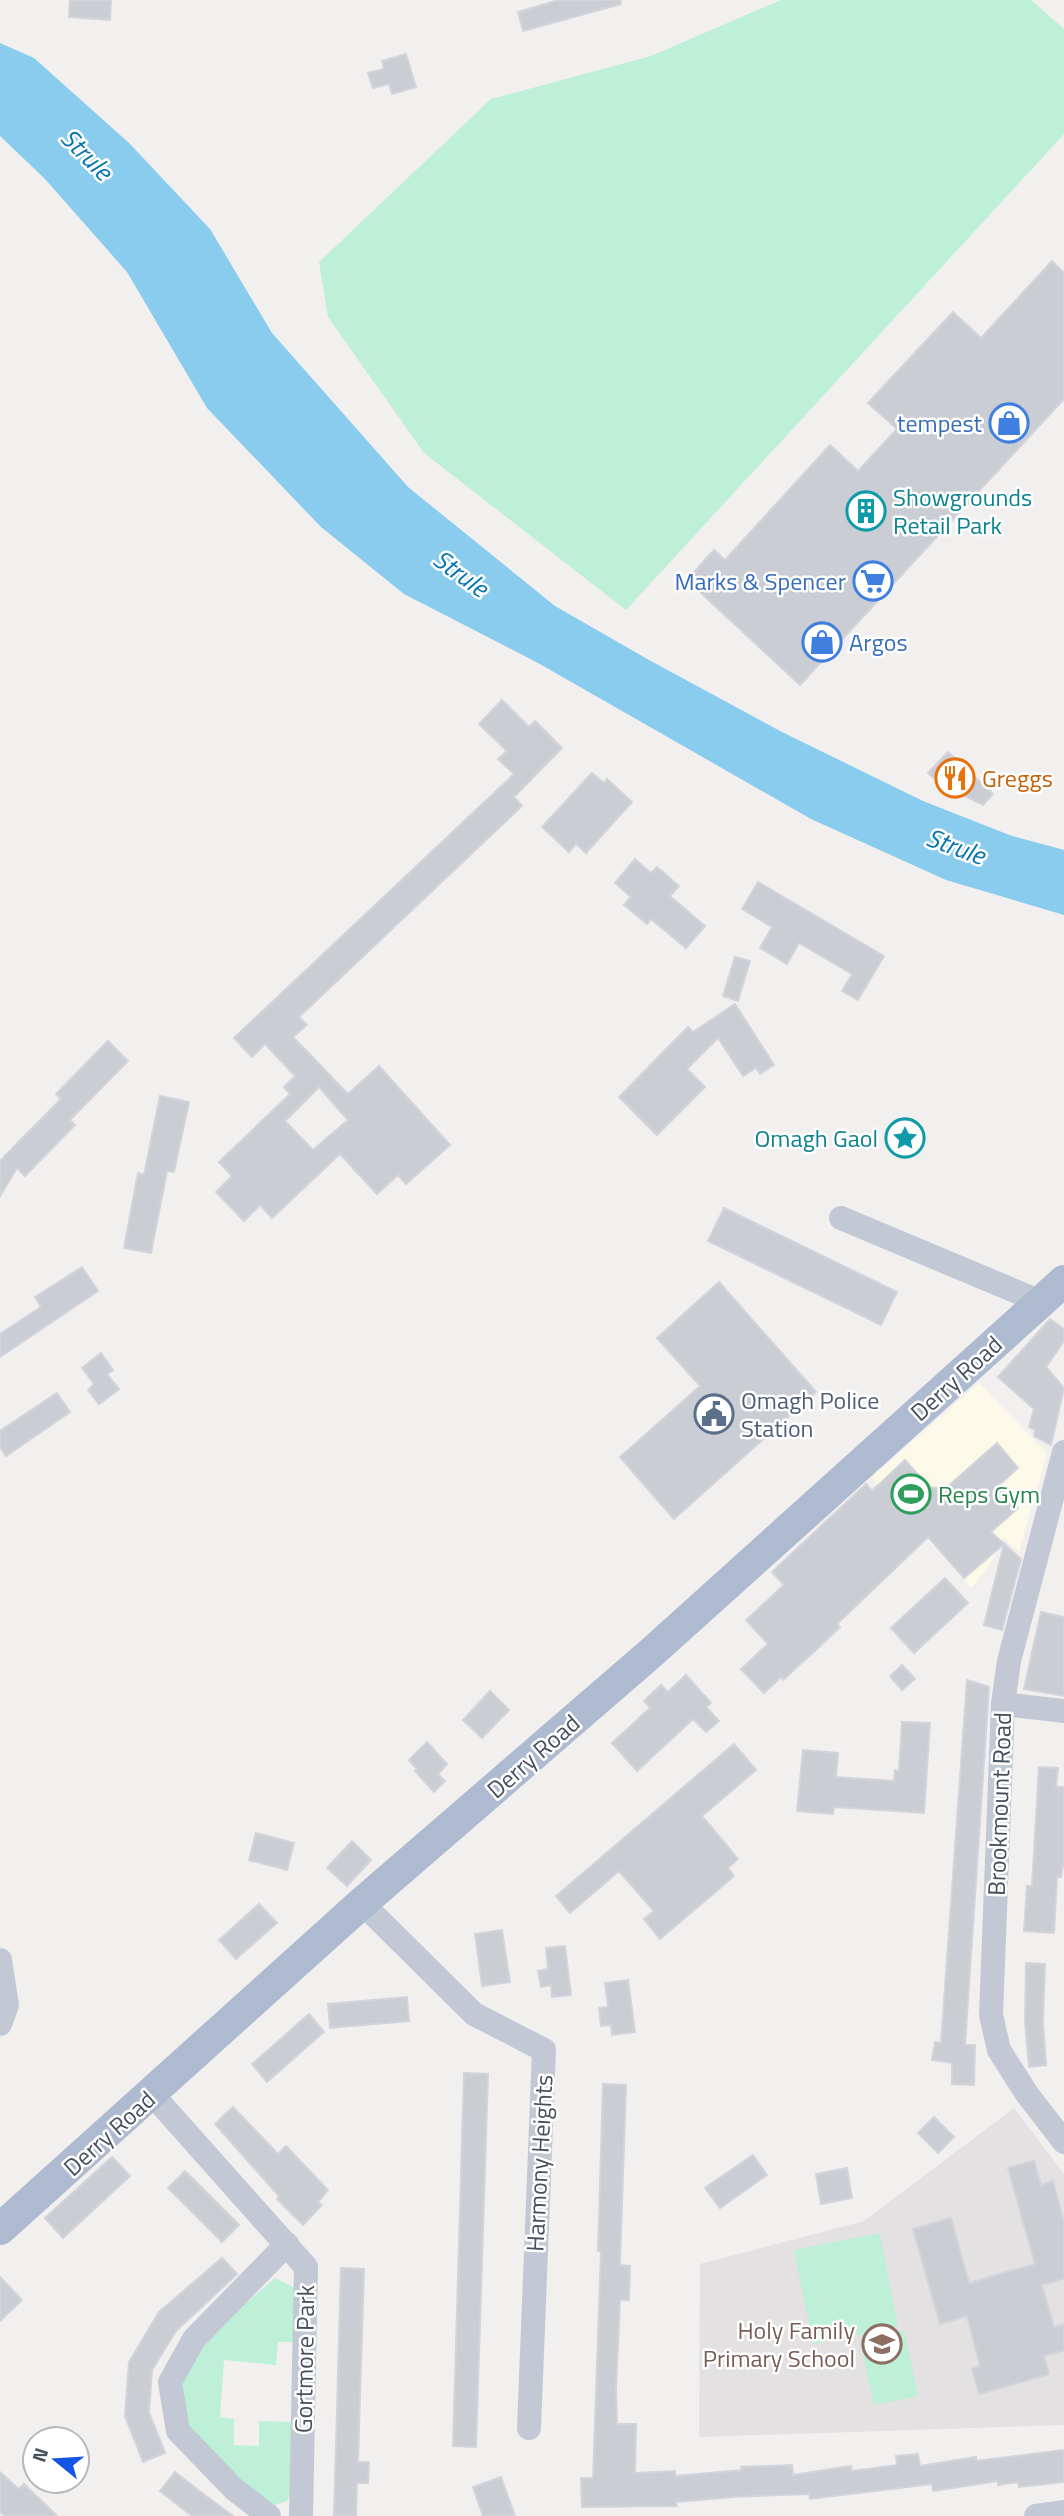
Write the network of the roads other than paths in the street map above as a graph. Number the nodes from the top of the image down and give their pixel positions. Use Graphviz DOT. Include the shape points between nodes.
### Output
graph roads {
  1 [pos="841,1218"];
  2 [pos="1052,1291"];
  3 [pos="1064,1452"];
  4 [pos="1003,1704"];
  5 [pos="1064,1711"];
  6 [pos="362,1903"];
  7 [pos="0,1959"];
  8 [pos="0,2024"];
  9 [pos="152,2094"];
  10 [pos="1064,2142"];
  11 [pos="0,2229"];
  12 [pos="287,2244"];
  13 [pos="529,2428"];
  14 [pos="1064,2512"];
  15 [pos="269,2516"];
  16 [pos="301,2516"];
  17 [pos="1036,2516"];
  1 -- 2 [label="street"];
  2 -- 6 [label="main road, Derry Road" via="651,1653"];
  3 -- 4 [label="street, Brookmount Road" via="1009,1661"];
  4 -- 5 [label="street"];
  4 -- 10 [label="street, Brookmount Road" via="991,2015 999,2050"];
  6 -- 9 [label="main road, Derry Road"];
  6 -- 13 [label="street, Harmony Heights" via="474,2014 544,2050"];
  7 -- 8 [label="street" via="7,2005"];
  9 -- 11 [label="main road, Derry Road"];
  9 -- 12 [label="street, Gortmore Park"];
  12 -- 15 [label="street" via="194,2339 170,2382 178,2431 234,2489"];
  12 -- 16 [label="street, Gortmore Park" via="306,2267"];
  14 -- 17 [label="street"];
}
